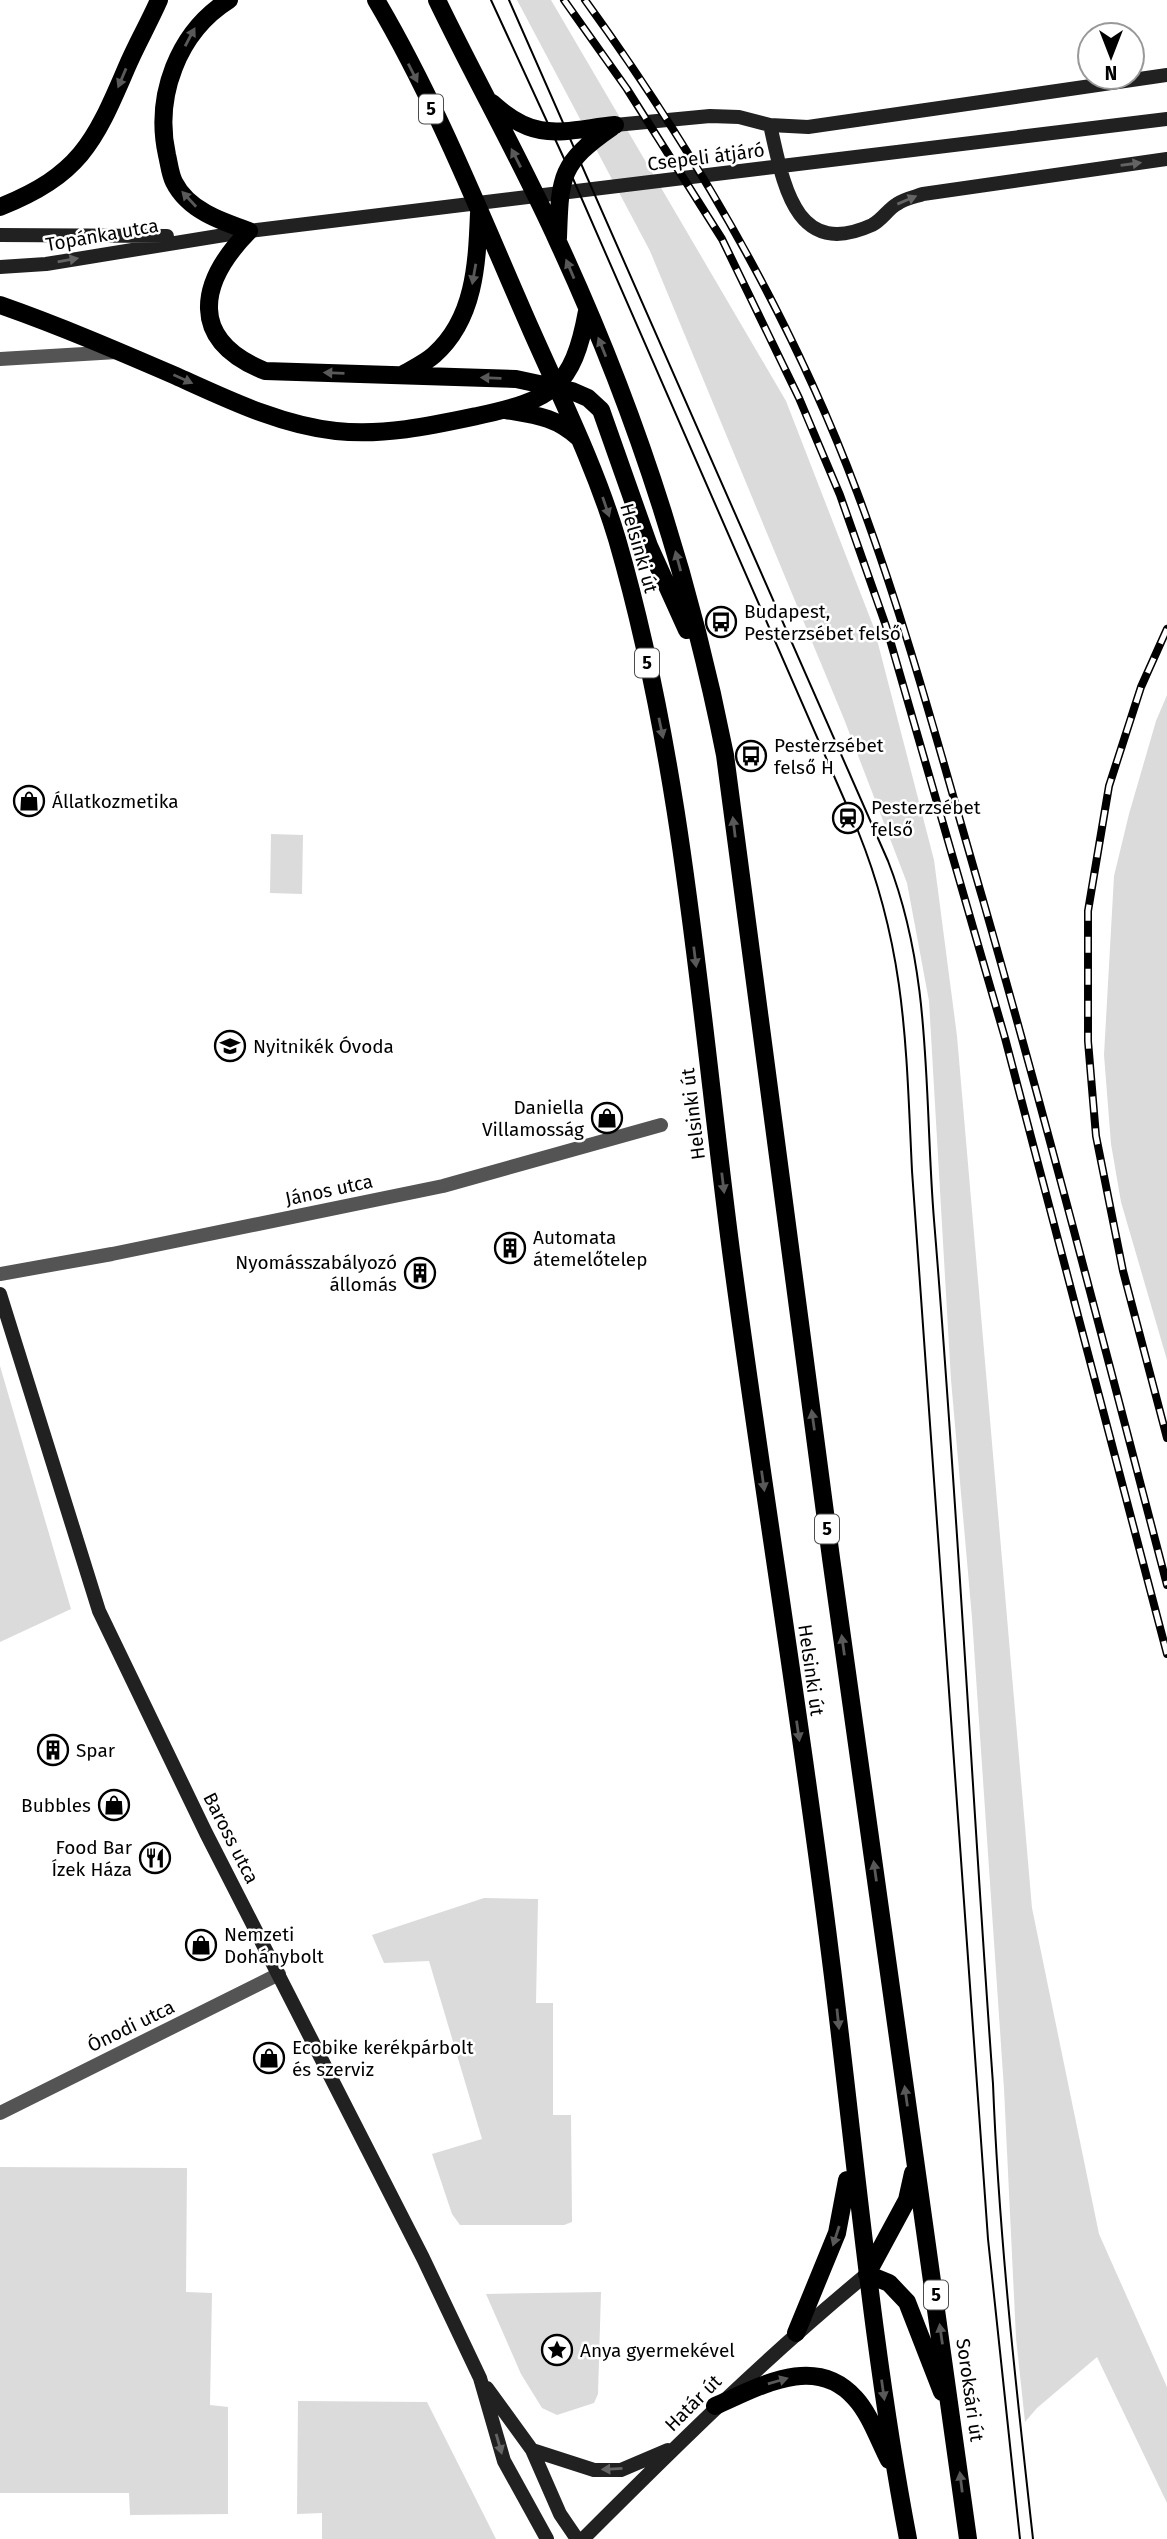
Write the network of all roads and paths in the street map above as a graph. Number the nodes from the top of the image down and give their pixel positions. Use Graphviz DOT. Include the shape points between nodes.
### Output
graph roads {
  1 [pos="169,0"];
  2 [pos="229,0"];
  3 [pos="358,0"];
  4 [pos="436,0"];
  5 [pos="379,6"];
  6 [pos="155,8"];
  7 [pos="1167,75"];
  8 [pos="484,96"];
  9 [pos="1167,119"];
  10 [pos="615,125"];
  11 [pos="770,125"];
  12 [pos="1167,159"];
  13 [pos="479,206"];
  14 [pos="0,207"];
  15 [pos="249,231"];
  16 [pos="0,235"];
  17 [pos="210,236"];
  18 [pos="558,241"];
  19 [pos="0,267"];
  20 [pos="0,305"];
  21 [pos="587,310"];
  22 [pos="121,352"];
  23 [pos="0,359"];
  24 [pos="402,375"];
  25 [pos="558,387"];
  26 [pos="505,410"];
  27 [pos="584,443"];
  28 [pos="707,675"];
  29 [pos="661,1125"];
  30 [pos="0,1274"];
  31 [pos="0,1294"];
  32 [pos="279,1974"];
  33 [pos="0,2113"];
  34 [pos="852,2145"];
  35 [pos="916,2164"];
  36 [pos="867,2274"];
  37 [pos="796,2333"];
  38 [pos="480,2378"];
  39 [pos="715,2406"];
  40 [pos="955,2426"];
  41 [pos="676,2447"];
  42 [pos="532,2450"];
  43 [pos="895,2473"];
  44 [pos="547,2539"];
  45 [pos="577,2539"];
  46 [pos="583,2539"];
  47 [pos="908,2539"];
  48 [pos="968,2539"];
  1 -- 6 [label="main road"];
  15 -- 2 [label="main road, one-way" via="218,221 194,206 173,181 162,111 166,87 196,26"];
  3 -- 5 [label="main road"];
  4 -- 8 [label="main road, Helsinki út / 5"];
  5 -- 13 [label="main road, Helsinki út / 5, one-way"];
  6 -- 14 [label="main road, one-way" via="87,150 31,195"];
  7 -- 11 [label="main road" via="808,127"];
  8 -- 10 [label="main road" via="513,122 536,131"];
  18 -- 8 [label="main road, Helsinki út / 5, one-way"];
  9 -- 15 [label="main road, Csepeli átjáró"];
  10 -- 11 [label="main road" via="710,116"];
  10 -- 18 [label="main road" via="567,165"];
  11 -- 12 [label="main road, one-way" via="784,186 797,215 821,231 848,234 875,224 897,204 923,194"];
  13 -- 24 [label="main road, one-way" via="477,256 457,328 434,355"];
  13 -- 25 [label="main road, Helsinki út / 5"];
  15 -- 17 [label="main road, Topánka utca"];
  24 -- 15 [label="main road, one-way" via="265,371 239,361 210,324 210,300 218,269"];
  16 -- 17 [label="main road, Topánka utca"];
  19 -- 17 [label="main road, Topánka utca, one-way" via="46,264"];
  21 -- 18 [label="main road, Helsinki út / 5, one-way"];
  20 -- 22 [label="main road"];
  21 -- 25 [label="main road" via="580,349"];
  28 -- 21 [label="main road, Helsinki út / 5, one-way" via="672,537"];
  22 -- 23 [label="street"];
  22 -- 26 [label="main road, one-way" via="236,402 291,422 337,431 405,431"];
  25 -- 24 [label="main road, one-way" via="516,379"];
  25 -- 26 [label="main road"];
  25 -- 27 [label="main road, Helsinki út / 5"];
  25 -- 28 [label="main road" via="588,398 601,410 649,546"];
  26 -- 27 [label="main road" via="546,416 565,425"];
  27 -- 34 [label="main road, Helsinki út / 5, one-way" via="617,539 666,752 730,1247 830,1951"];
  35 -- 28 [label="main road, Helsinki út / 5, one-way" via="725,755"];
  29 -- 30 [label="street, János utca" via="443,1186"];
  31 -- 32 [label="main road, Baross utca" via="99,1611"];
  32 -- 33 [label="street, Ónodi utca"];
  32 -- 38 [label="main road, Baross utca"];
  34 -- 36 [label="main road, Helsinki út / 5"];
  34 -- 37 [label="main road, one-way" via="837,2233"];
  35 -- 36 [label="main road" via="907,2200"];
  40 -- 35 [label="main road, Soroksári út / 5, one-way"];
  36 -- 37 [label="main road, Határ út"];
  36 -- 40 [label="main road" via="889,2283 907,2302"];
  36 -- 43 [label="main road, 5, one-way"];
  37 -- 39 [label="main road, Határ út"];
  38 -- 42 [label="main road, Baross utca"];
  38 -- 44 [label="main road, Baross utca, one-way" via="504,2460"];
  39 -- 41 [label="main road, Határ út"];
  39 -- 43 [label="main road, one-way" via="778,2379 825,2377 857,2400"];
  48 -- 40 [label="main road, Soroksári út / 5, one-way"];
  41 -- 42 [label="main road, one-way" via="621,2470 570,2465"];
  41 -- 46 [label="main road, Határ út"];
  42 -- 45 [label="main road, Baross utca" via="560,2514"];
  43 -- 47 [label="main road, 5"];
}
